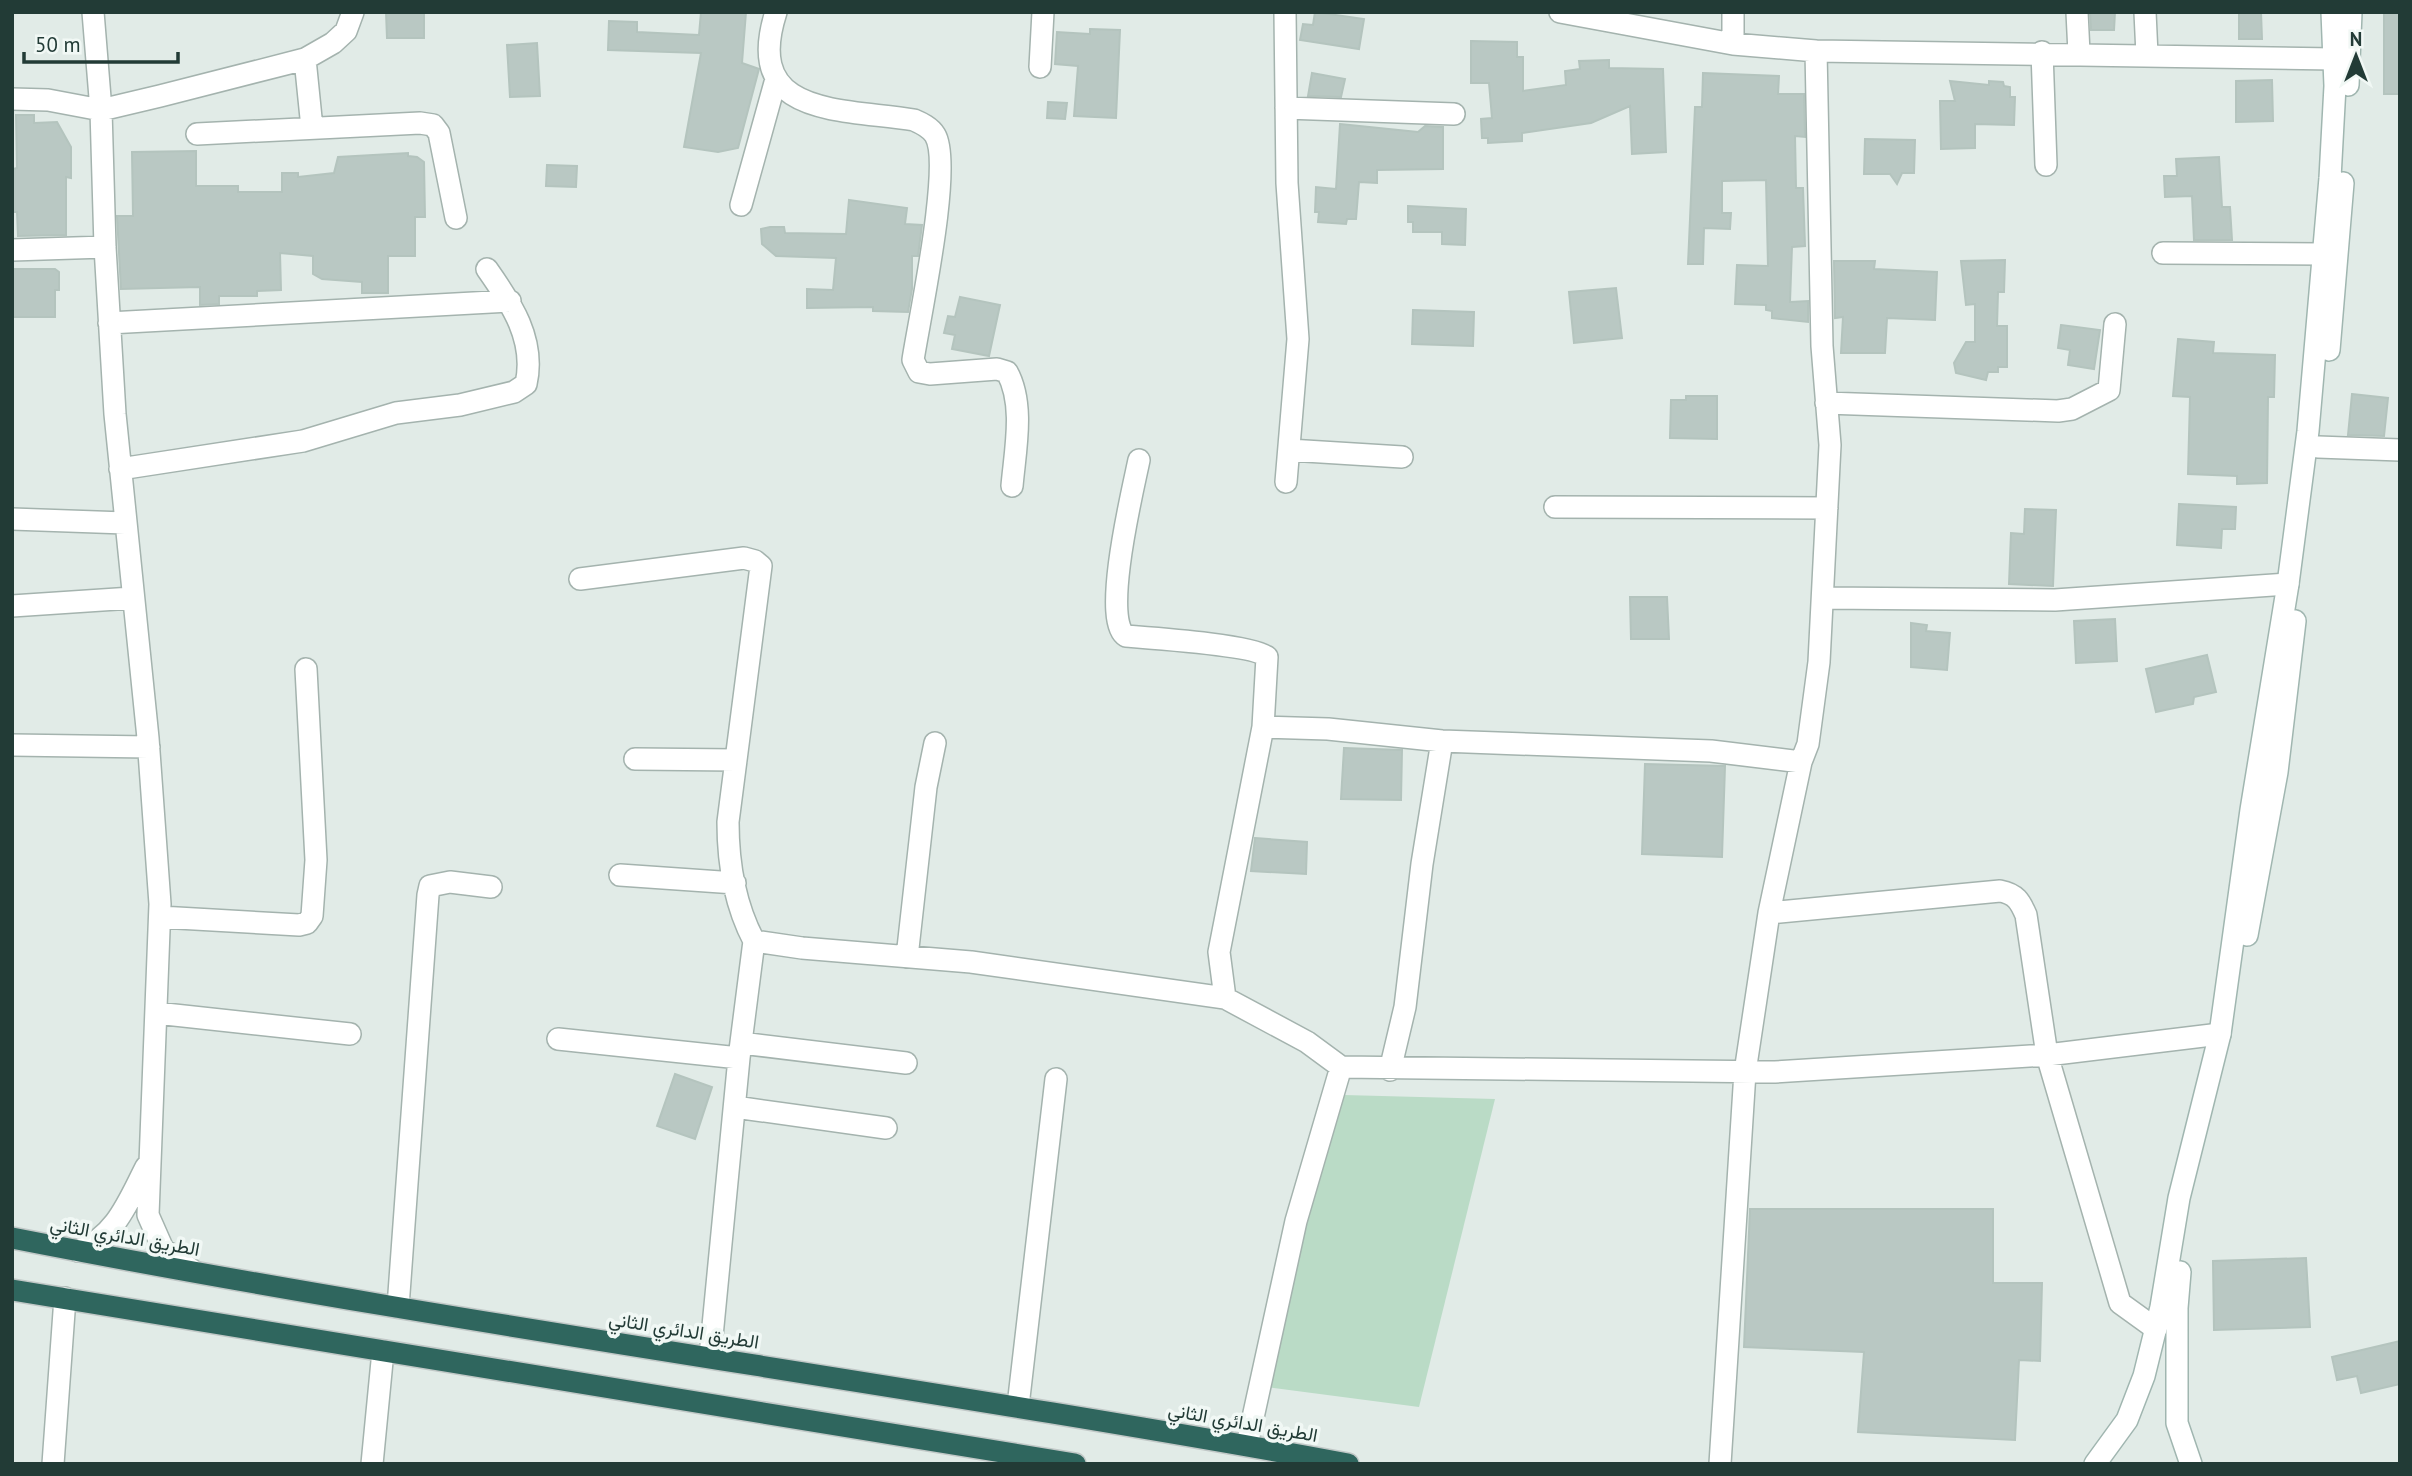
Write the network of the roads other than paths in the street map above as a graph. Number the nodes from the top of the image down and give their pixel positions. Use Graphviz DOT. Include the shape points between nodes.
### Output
graph roads {
  1 [pos="93,12"];
  2 [pos="353,12"];
  3 [pos="775,12"];
  4 [pos="1043,12"];
  5 [pos="1285,12"];
  6 [pos="1560,12"];
  7 [pos="1733,12"];
  8 [pos="2077,12"];
  9 [pos="2145,12"];
  10 [pos="2332,12"];
  11 [pos="2351,12"];
  12 [pos="1733,44"];
  13 [pos="1816,51"];
  14 [pos="2042,52"];
  15 [pos="2078,53"];
  16 [pos="2147,55"];
  17 [pos="305,59"];
  18 [pos="2334,59"];
  19 [pos="1040,67"];
  20 [pos="776,79"];
  21 [pos="12,99"];
  22 [pos="1286,108"];
  23 [pos="101,110"];
  24 [pos="1454,114"];
  25 [pos="312,128"];
  26 [pos="198,134"];
  27 [pos="2046,165"];
  28 [pos="741,205"];
  29 [pos="456,218"];
  30 [pos="105,247"];
  31 [pos="12,250"];
  32 [pos="2163,253"];
  33 [pos="2322,254"];
  34 [pos="486,269"];
  35 [pos="510,301"];
  36 [pos="109,323"];
  37 [pos="2115,324"];
  38 [pos="1826,403"];
  39 [pos="2318,447"];
  40 [pos="1289,450"];
  41 [pos="2400,450"];
  42 [pos="1402,457"];
  43 [pos="1139,460"];
  44 [pos="120,469"];
  45 [pos="1286,482"];
  46 [pos="1012,486"];
  47 [pos="1555,507"];
  48 [pos="1827,508"];
  49 [pos="12,519"];
  50 [pos="125,523"];
  51 [pos="580,579"];
  52 [pos="2288,584"];
  53 [pos="132,598"];
  54 [pos="1823,598"];
  55 [pos="12,606"];
  56 [pos="306,669"];
  57 [pos="1263,727"];
  58 [pos="1442,741"];
  59 [pos="935,743"];
  60 [pos="12,745"];
  61 [pos="149,747"];
  62 [pos="635,759"];
  63 [pos="736,760"];
  64 [pos="1801,762"];
  65 [pos="620,875"];
  66 [pos="735,883"];
  67 [pos="491,887"];
  68 [pos="1769,913"];
  69 [pos="160,917"];
  70 [pos="754,941"];
  71 [pos="907,957"];
  72 [pos="1225,998"];
  73 [pos="156,1013"];
  74 [pos="351,1034"];
  75 [pos="2220,1034"];
  76 [pos="558,1039"];
  77 [pos="740,1050"];
  78 [pos="2048,1055"];
  79 [pos="906,1063"];
  80 [pos="1340,1067"];
  81 [pos="1390,1070"];
  82 [pos="1745,1072"];
  83 [pos="1056,1079"];
  84 [pos="735,1107"];
  85 [pos="886,1128"];
  86 [pos="149,1163"];
  87 [pos="12,1238"];
  88 [pos="78,1251"];
  89 [pos="193,1271"];
  90 [pos="13,1291"];
  91 [pos="65,1298"];
  92 [pos="398,1307"];
  93 [pos="2156,1329"];
  94 [pos="383,1351"];
  95 [pos="709,1357"];
  96 [pos="1018,1406"];
  97 [pos="1247,1445"];
  98 [pos="53,1464"];
  99 [pos="372,1464"];
  100 [pos="1075,1464"];
  101 [pos="1348,1464"];
  102 [pos="1720,1464"];
  103 [pos="2095,1464"];
  104 [pos="2191,1464"];
  1 -- 23 [label="street"];
  2 -- 17 [label="street" via="346,31 334,43"];
  3 -- 20 [label="street" via="767,58"];
  4 -- 19 [label="street"];
  5 -- 22 [label="street"];
  6 -- 12 [label="street"];
  7 -- 12 [label="street"];
  8 -- 15 [label="street"];
  9 -- 16 [label="street"];
  10 -- 18 [label="street"];
  11 -- 39 [label="street" via="2338,272"];
  12 -- 13 [label="street"];
  13 -- 14 [label="street"];
  13 -- 38 [label="street"];
  14 -- 15 [label="street"];
  14 -- 27 [label="street"];
  15 -- 16 [label="street"];
  16 -- 18 [label="street"];
  17 -- 23 [label="street"];
  17 -- 25 [label="street"];
  18 -- 33 [label="street"];
  20 -- 28 [label="street"];
  20 -- 46 [label="street" via="787,94 808,104 914,120 936,136 938,207 913,360 919,372 930,374 1007,372 1016,408"];
  21 -- 23 [label="street"];
  22 -- 24 [label="street"];
  22 -- 40 [label="street" via="1298,339"];
  23 -- 30 [label="street"];
  25 -- 26 [label="street"];
  25 -- 29 [label="street" via="433,125 439,133"];
  30 -- 31 [label="street"];
  30 -- 36 [label="street"];
  32 -- 33 [label="street"];
  33 -- 52 [label="street" via="2308,431"];
  34 -- 35 [label="street"];
  35 -- 36 [label="street"];
  35 -- 44 [label="street" via="519,320 529,369 526,384 514,392 396,413 303,441"];
  36 -- 44 [label="street"];
  37 -- 38 [label="street" via="2109,390 2073,409"];
  38 -- 48 [label="street" via="1830,445"];
  39 -- 41 [label="street"];
  39 -- 104 [label="street" via="2277,772 2239,980 2184,1234 2176,1308 2177,1423"];
  40 -- 42 [label="street"];
  40 -- 45 [label="street"];
  43 -- 57 [label="street" via="1116,592 1117,627 1126,636 1263,653 1267,662"];
  44 -- 50 [label="street"];
  47 -- 48 [label="street"];
  48 -- 54 [label="street"];
  49 -- 50 [label="street"];
  50 -- 53 [label="street"];
  51 -- 63 [label="street" via="744,558 761,566"];
  52 -- 54 [label="street" via="2056,600"];
  52 -- 75 [label="street" via="2250,810"];
  53 -- 55 [label="street"];
  53 -- 61 [label="street"];
  54 -- 64 [label="street" via="1813,710"];
  56 -- 69 [label="street" via="316,860 312,916 299,925"];
  57 -- 58 [label="street"];
  57 -- 72 [label="street" via="1219,952"];
  58 -- 64 [label="street" via="1712,751"];
  58 -- 81 [label="street" via="1405,1007"];
  59 -- 71 [label="street"];
  60 -- 61 [label="street"];
  61 -- 69 [label="street"];
  62 -- 63 [label="street"];
  63 -- 66 [label="street" via="728,822"];
  64 -- 68 [label="street"];
  65 -- 66 [label="street"];
  66 -- 70 [label="street" via="741,916"];
  67 -- 92 [label="street" via="450,882 430,886 428,895"];
  68 -- 78 [label="street" via="2012,893 2026,915"];
  68 -- 82 [label="street"];
  69 -- 73 [label="street"];
  70 -- 71 [label="street"];
  70 -- 77 [label="street"];
  71 -- 72 [label="street" via="1104,978"];
  72 -- 80 [label="street" via="1307,1042"];
  73 -- 74 [label="street"];
  73 -- 86 [label="street"];
  75 -- 78 [label="street"];
  75 -- 93 [label="street" via="2179,1198"];
  76 -- 77 [label="street"];
  77 -- 79 [label="street"];
  77 -- 84 [label="street"];
  78 -- 82 [label="street"];
  78 -- 93 [label="street" via="2120,1303"];
  80 -- 81 [label="street"];
  80 -- 97 [label="street" via="1296,1221"];
  81 -- 82 [label="street"];
  82 -- 102 [label="street"];
  83 -- 96 [label="street"];
  84 -- 85 [label="street"];
  84 -- 95 [label="street"];
  86 -- 88 [label="street" via="122,1214 97,1243"];
  86 -- 89 [label="street" via="148,1215 154,1233 163,1249"];
  87 -- 88 [label="highway, الطريق الدائري الثاني"];
  88 -- 89 [label="highway, الطريق الدائري الثاني"];
  89 -- 92 [label="highway, الطريق الدائري الثاني"];
  90 -- 91 [label="highway"];
  91 -- 94 [label="highway"];
  91 -- 98 [label="street"];
  92 -- 95 [label="highway, الطريق الدائري الثاني"];
  93 -- 103 [label="street" via="2127,1420"];
  94 -- 99 [label="street"];
  94 -- 100 [label="highway"];
  95 -- 96 [label="highway, الطريق الدائري الثاني"];
  96 -- 97 [label="highway, الطريق الدائري الثاني"];
  97 -- 101 [label="highway, الطريق الدائري الثاني"];
}
